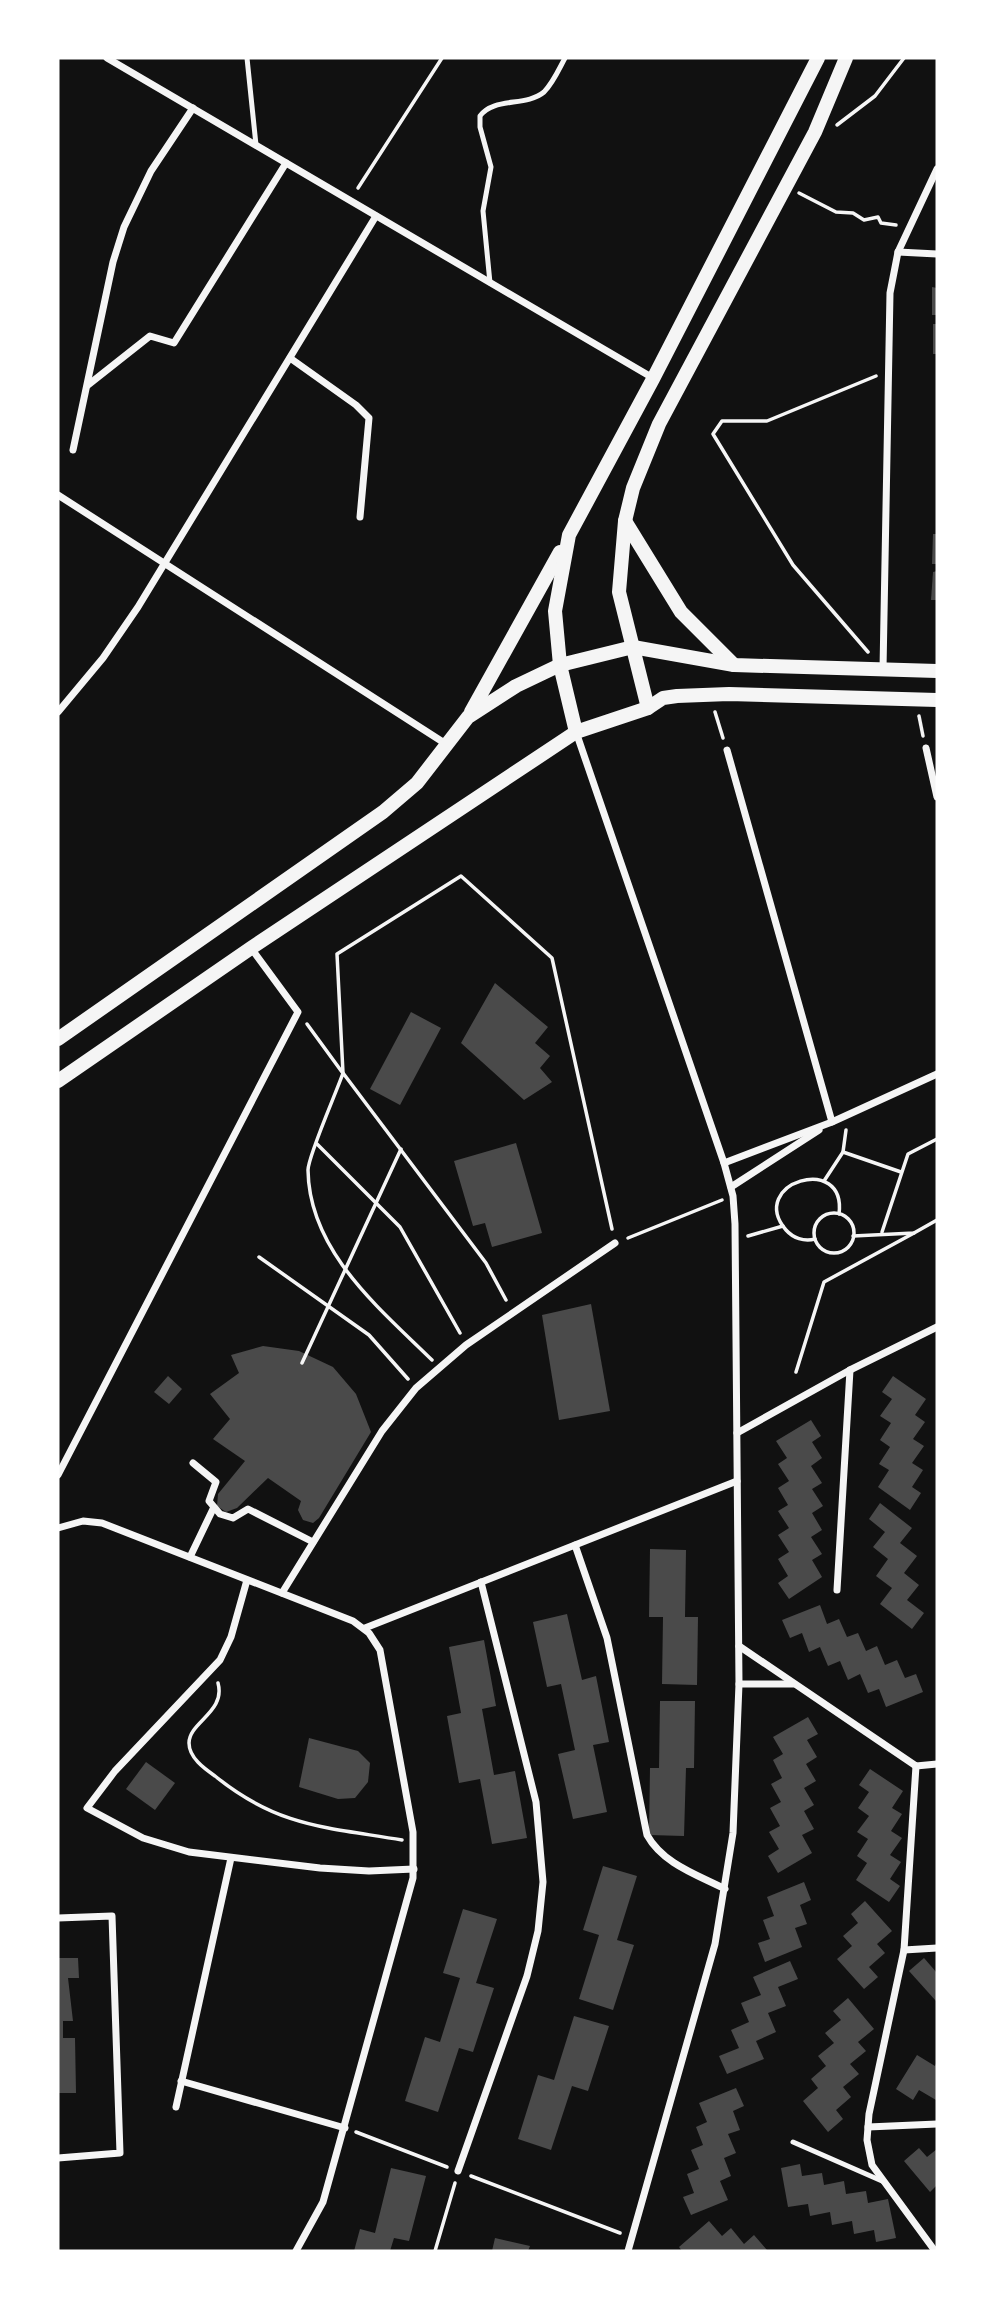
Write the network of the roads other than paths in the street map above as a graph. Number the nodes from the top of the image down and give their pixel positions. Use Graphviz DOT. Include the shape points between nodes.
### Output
graph roads {
  1 [pos="107,58"];
  2 [pos="247,58"];
  3 [pos="565,58"];
  4 [pos="818,58"];
  5 [pos="846,58"];
  6 [pos="193,108"];
  7 [pos="256,145"];
  8 [pos="286,163"];
  9 [pos="937,169"];
  10 [pos="376,216"];
  11 [pos="898,252"];
  12 [pos="937,254"];
  13 [pos="490,283"];
  14 [pos="290,358"];
  15 [pos="653,379"];
  16 [pos="88,385"];
  17 [pos="73,450"];
  18 [pos="58,495"];
  19 [pos="360,517"];
  20 [pos="625,522"];
  21 [pos="569,535"];
  22 [pos="165,564"];
  23 [pos="633,647"];
  24 [pos="561,665"];
  25 [pos="734,665"];
  26 [pos="883,669"];
  27 [pos="937,671"];
  28 [pos="937,700"];
  29 [pos="648,708"];
  30 [pos="58,712"];
  31 [pos="468,717"];
  32 [pos="576,732"];
  33 [pos="446,744"];
  34 [pos="926,748"];
  35 [pos="727,750"];
  36 [pos="937,797"];
  37 [pos="250,948"];
  38 [pos="58,1039"];
  39 [pos="937,1074"];
  40 [pos="58,1081"];
  41 [pos="832,1122"];
  42 [pos="724,1163"];
  43 [pos="732,1191"];
  44 [pos="615,1243"];
  45 [pos="937,1326"];
  46 [pos="849,1370"];
  47 [pos="737,1433"];
  48 [pos="193,1463"];
  49 [pos="58,1475"];
  50 [pos="737,1481"];
  51 [pos="214,1510"];
  52 [pos="58,1528"];
  53 [pos="313,1542"];
  54 [pos="575,1545"];
  55 [pos="190,1557"];
  56 [pos="247,1580"];
  57 [pos="481,1582"];
  58 [pos="837,1590"];
  59 [pos="282,1593"];
  60 [pos="365,1628"];
  61 [pos="739,1646"];
  62 [pos="739,1684"];
  63 [pos="793,1684"];
  64 [pos="937,1764"];
  65 [pos="916,1766"];
  66 [pos="231,1858"];
  67 [pos="414,1869"];
  68 [pos="725,1889"];
  69 [pos="58,1918"];
  70 [pos="937,1948"];
  71 [pos="904,1950"];
  72 [pos="181,2081"];
  73 [pos="176,2107"];
  74 [pos="937,2124"];
  75 [pos="868,2127"];
  76 [pos="345,2128"];
  77 [pos="793,2142"];
  78 [pos="58,2158"];
  79 [pos="458,2171"];
  80 [pos="882,2181"];
  81 [pos="296,2251"];
  82 [pos="628,2251"];
  83 [pos="935,2251"];
  1 -- 6 [label="street"];
  2 -- 7 [label="lane"];
  3 -- 13 [label="lane" via="538,96 488,108 480,116 491,167 482,211"];
  4 -- 15 [label="main road"];
  5 -- 20 [label="main road" via="815,132 643,457"];
  6 -- 7 [label="street"];
  6 -- 16 [label="street" via="151,172 124,227"];
  7 -- 8 [label="street"];
  8 -- 10 [label="street"];
  8 -- 16 [label="street" via="173,344 150,335"];
  9 -- 11 [label="street"];
  10 -- 13 [label="street"];
  10 -- 14 [label="street"];
  11 -- 12 [label="street"];
  11 -- 26 [label="street" via="890,293"];
  13 -- 15 [label="street"];
  14 -- 19 [label="street" via="369,418"];
  14 -- 22 [label="street"];
  15 -- 21 [label="main road"];
  16 -- 17 [label="street"];
  18 -- 22 [label="street"];
  20 -- 23 [label="main road" via="618,592"];
  20 -- 25 [label="main road" via="681,612"];
  21 -- 24 [label="main road" via="555,611"];
  21 -- 31 [label="main road"];
  22 -- 30 [label="street" via="103,658"];
  22 -- 33 [label="street"];
  23 -- 24 [label="main road"];
  23 -- 25 [label="main road"];
  23 -- 29 [label="main road"];
  24 -- 31 [label="main road" via="516,686"];
  24 -- 32 [label="main road"];
  25 -- 26 [label="main road"];
  26 -- 27 [label="main road"];
  28 -- 29 [label="main road" via="709,694 663,698"];
  29 -- 32 [label="main road"];
  31 -- 33 [label="main road"];
  32 -- 37 [label="main road"];
  32 -- 42 [label="street"];
  33 -- 38 [label="main road" via="417,783 383,812"];
  34 -- 36 [label="street"];
  35 -- 41 [label="street"];
  37 -- 40 [label="main road"];
  37 -- 49 [label="street" via="298,1012"];
  39 -- 41 [label="street"];
  41 -- 42 [label="street"];
  41 -- 43 [label="street"];
  42 -- 43 [label="street"];
  43 -- 47 [label="street"];
  44 -- 53 [label="street" via="512,1311 416,1388 382,1431"];
  45 -- 46 [label="street"];
  46 -- 47 [label="street"];
  46 -- 58 [label="street"];
  47 -- 50 [label="street"];
  48 -- 51 [label="street" via="216,1482 209,1494"];
  50 -- 54 [label="street"];
  50 -- 61 [label="street"];
  51 -- 53 [label="street" via="233,1518 248,1510"];
  51 -- 55 [label="street"];
  52 -- 55 [label="street" via="83,1521 102,1523"];
  53 -- 59 [label="street"];
  54 -- 57 [label="street"];
  54 -- 68 [label="street" via="607,1638 647,1836 663,1855"];
  55 -- 56 [label="street"];
  56 -- 59 [label="street"];
  56 -- 66 [label="street" via="231,1637 211,1671 136,1748 88,1808 143,1839"];
  57 -- 60 [label="street"];
  57 -- 79 [label="street" via="536,1802 543,1882 527,1976"];
  59 -- 60 [label="street"];
  60 -- 67 [label="street" via="380,1650 414,1842"];
  61 -- 62 [label="street"];
  61 -- 63 [label="street"];
  62 -- 63 [label="street"];
  62 -- 68 [label="street" via="737,1791"];
  63 -- 65 [label="street"];
  64 -- 65 [label="street"];
  65 -- 71 [label="street"];
  66 -- 67 [label="street" via="355,1871"];
  66 -- 72 [label="street"];
  67 -- 76 [label="street"];
  68 -- 82 [label="street" via="712,1954"];
  69 -- 78 [label="street" via="112,1916 120,2153"];
  70 -- 71 [label="street"];
  71 -- 75 [label="street"];
  72 -- 73 [label="street"];
  72 -- 76 [label="street"];
  74 -- 75 [label="street"];
  75 -- 80 [label="street" via="872,2165"];
  76 -- 81 [label="street" via="323,2202"];
  77 -- 80 [label="lane"];
  80 -- 83 [label="street"];
}
